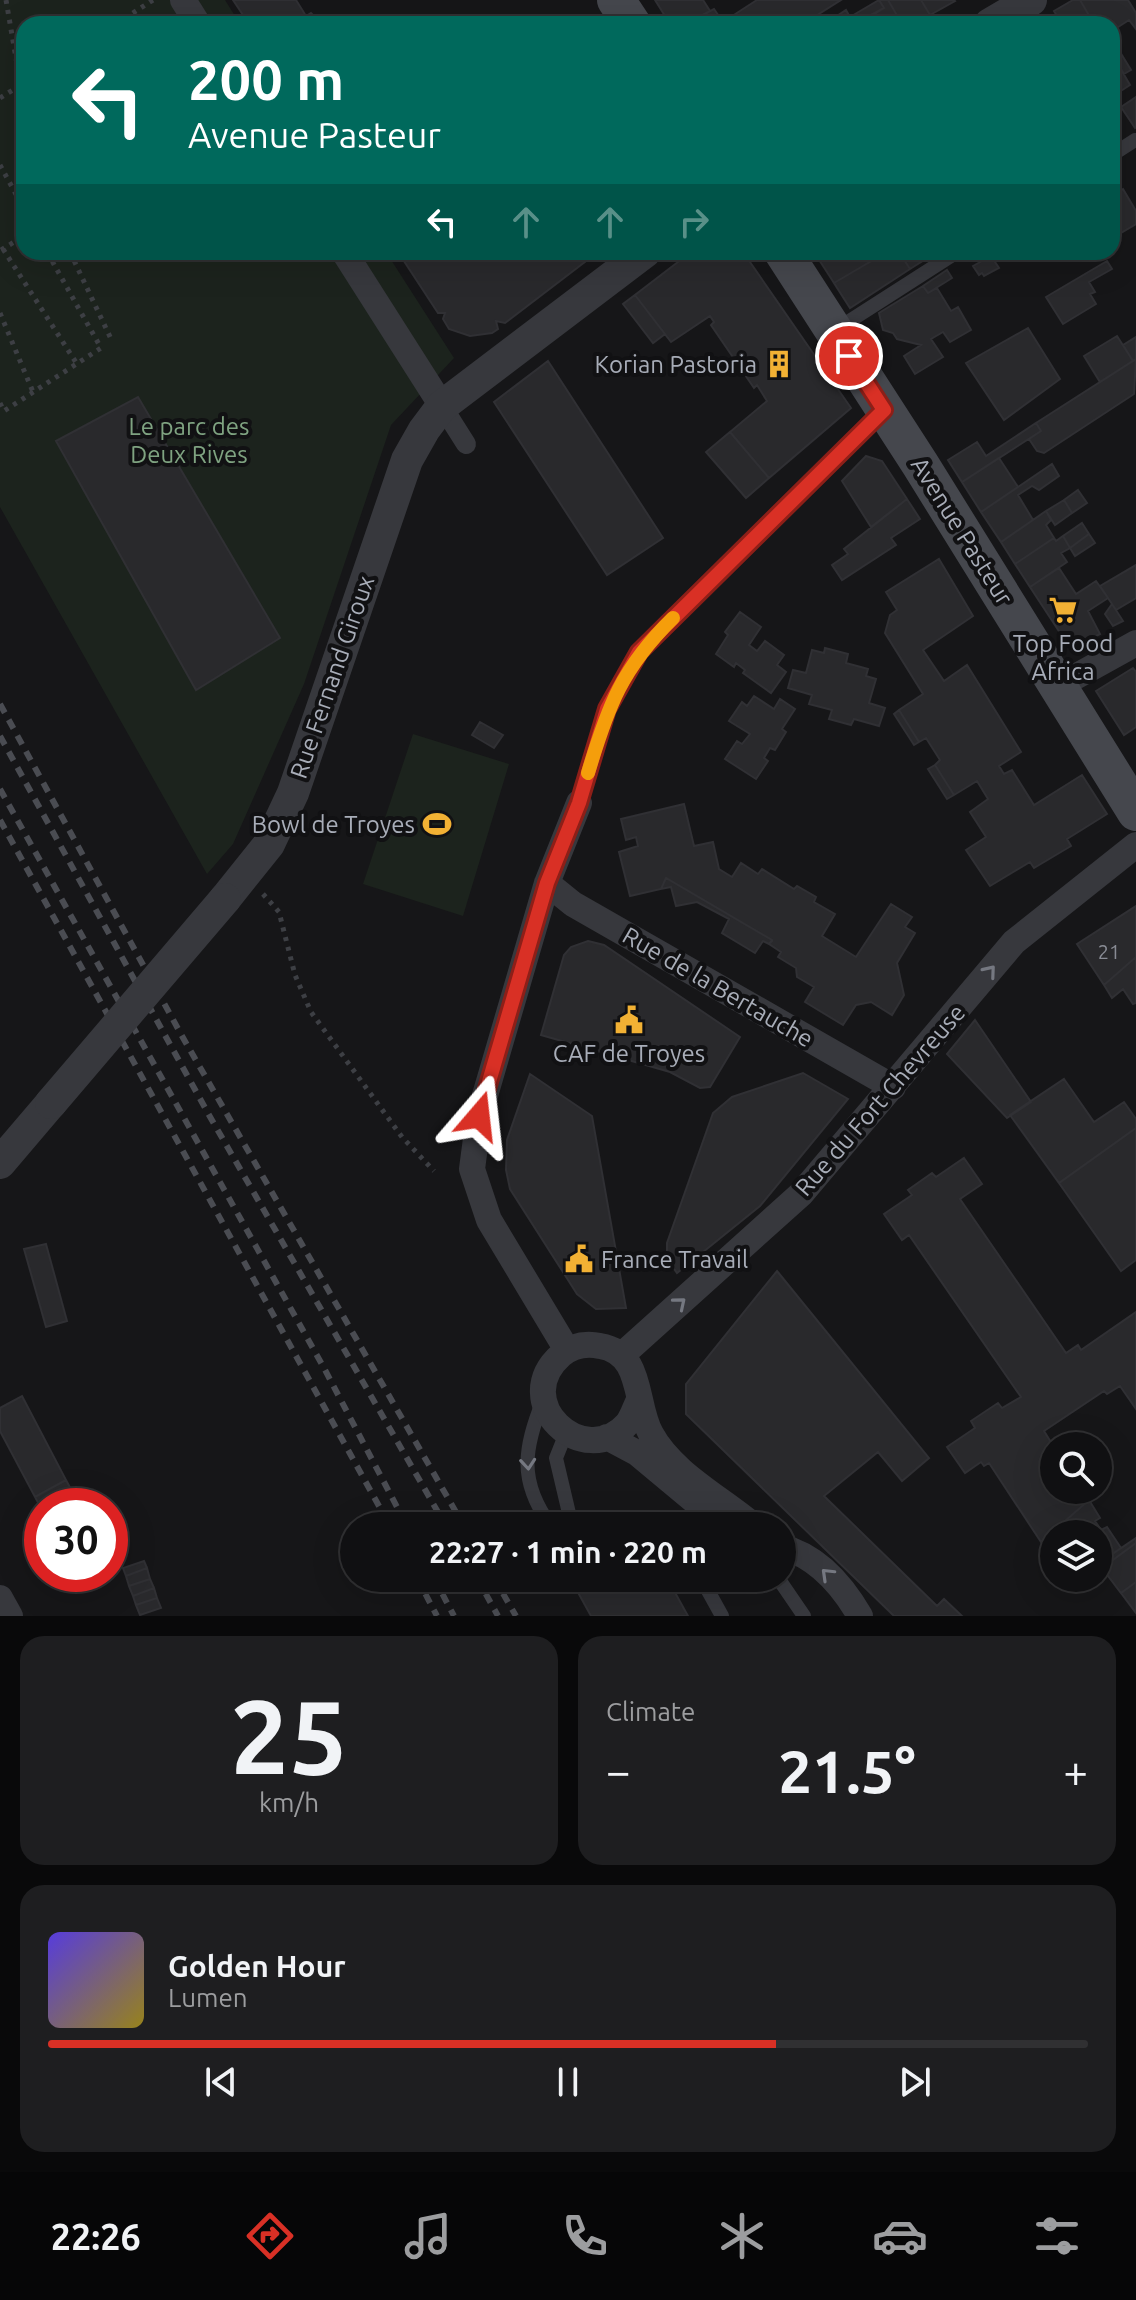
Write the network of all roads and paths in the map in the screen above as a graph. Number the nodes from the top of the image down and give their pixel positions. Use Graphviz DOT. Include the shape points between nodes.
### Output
graph roads {
  1 [pos="6,0"];
  2 [pos="153,0"];
  3 [pos="1031,0"];
  4 [pos="128,16"];
  5 [pos="1004,16"];
  6 [pos="16,52"];
  7 [pos="0,165"];
  8 [pos="16,194"];
  9 [pos="1,250"];
  10 [pos="52,260"];
  11 [pos="74,260"];
  12 [pos="349,260"];
  13 [pos="634,260"];
  14 [pos="788,260"];
  15 [pos="945,260"];
  16 [pos="0,313"];
  17 [pos="834,331"];
  18 [pos="112,341"];
  19 [pos="77,364"];
  20 [pos="33,392"];
  21 [pos="0,403"];
  22 [pos="442,406"];
  23 [pos="884,410"];
  24 [pos="466,444"];
  25 [pos="1136,643"];
  26 [pos="1057,687"];
  27 [pos="579,803"];
  28 [pos="1136,812"];
  29 [pos="1136,845"];
  30 [pos="547,883"];
  31 [pos="258,887"];
  32 [pos="893,1087"];
  33 [pos="0,1163"];
  34 [pos="434,1171"];
  35 [pos="567,1350"];
  36 [pos="622,1355"];
  37 [pos="543,1400"];
  38 [pos="638,1402"];
  39 [pos="566,1433"];
  40 [pos="607,1437"];
  41 [pos="543,1512"];
  42 [pos="569,1512"];
  43 [pos="710,1512"];
  44 [pos="712,1512"];
  45 [pos="796,1551"];
  46 [pos="709,1592"];
  47 [pos="788,1592"];
  48 [pos="0,1598"];
  49 [pos="10,1616"];
  50 [pos="722,1616"];
  51 [pos="804,1616"];
  52 [pos="860,1616"];
  1 -- 6 [label="path"];
  2 -- 4 [label="path"];
  3 -- 5 [label="street"];
  7 -- 8 [label="path"];
  9 -- 19 [label="path"];
  10 -- 19 [label="path" via="101,348"];
  11 -- 18 [label="path"];
  12 -- 22 [label="street"];
  13 -- 22 [label="street, Rue Fernand Giroux"];
  14 -- 17 [label="main road, Avenue Pasteur"];
  15 -- 17 [label="lane"];
  16 -- 20 [label="path"];
  17 -- 23 [label="main road, Avenue Pasteur"];
  19 -- 20 [label="path"];
  20 -- 21 [label="path" via="4,411"];
  22 -- 24 [label="street"];
  22 -- 33 [label="street, Rue Fernand Giroux, bridge" via="407,460 293,793 269,844"];
  23 -- 26 [label="main road, Avenue Pasteur"];
  23 -- 27 [label="lane" via="639,652 607,709"];
  25 -- 26 [label="street"];
  26 -- 28 [label="main road, Avenue Pasteur"];
  27 -- 30 [label="street"];
  32 -- 29 [label="street, Rue du Fort Chevreuse, one-way" via="1014,942"];
  30 -- 32 [label="street, Rue de la Bertauche" via="573,904"];
  30 -- 35 [label="street" via="479,1116 472,1169 489,1220"];
  31 -- 34 [label="path" via="279,912 311,1012 402,1137"];
  36 -- 32 [label="street, Rue du Fort Chevreuse, one-way" via="801,1194"];
  35 -- 36 [label="street" via="585,1344"];
  35 -- 37 [label="street" via="552,1363"];
  36 -- 38 [label="street" via="633,1369"];
  37 -- 39 [label="street" via="551,1419"];
  37 -- 41 [label="lane, one-way" via="525,1460"];
  38 -- 40 [label="street" via="627,1424"];
  38 -- 44 [label="street" via="650,1433"];
  39 -- 40 [label="street" via="586,1440"];
  39 -- 42 [label="lane" via="556,1458"];
  40 -- 43 [label="street" via="637,1453"];
  52 -- 45 [label="street, one-way" via="848,1594"];
  46 -- 50 [label="lane"];
  47 -- 51 [label="lane"];
  48 -- 49 [label="street"];
}
